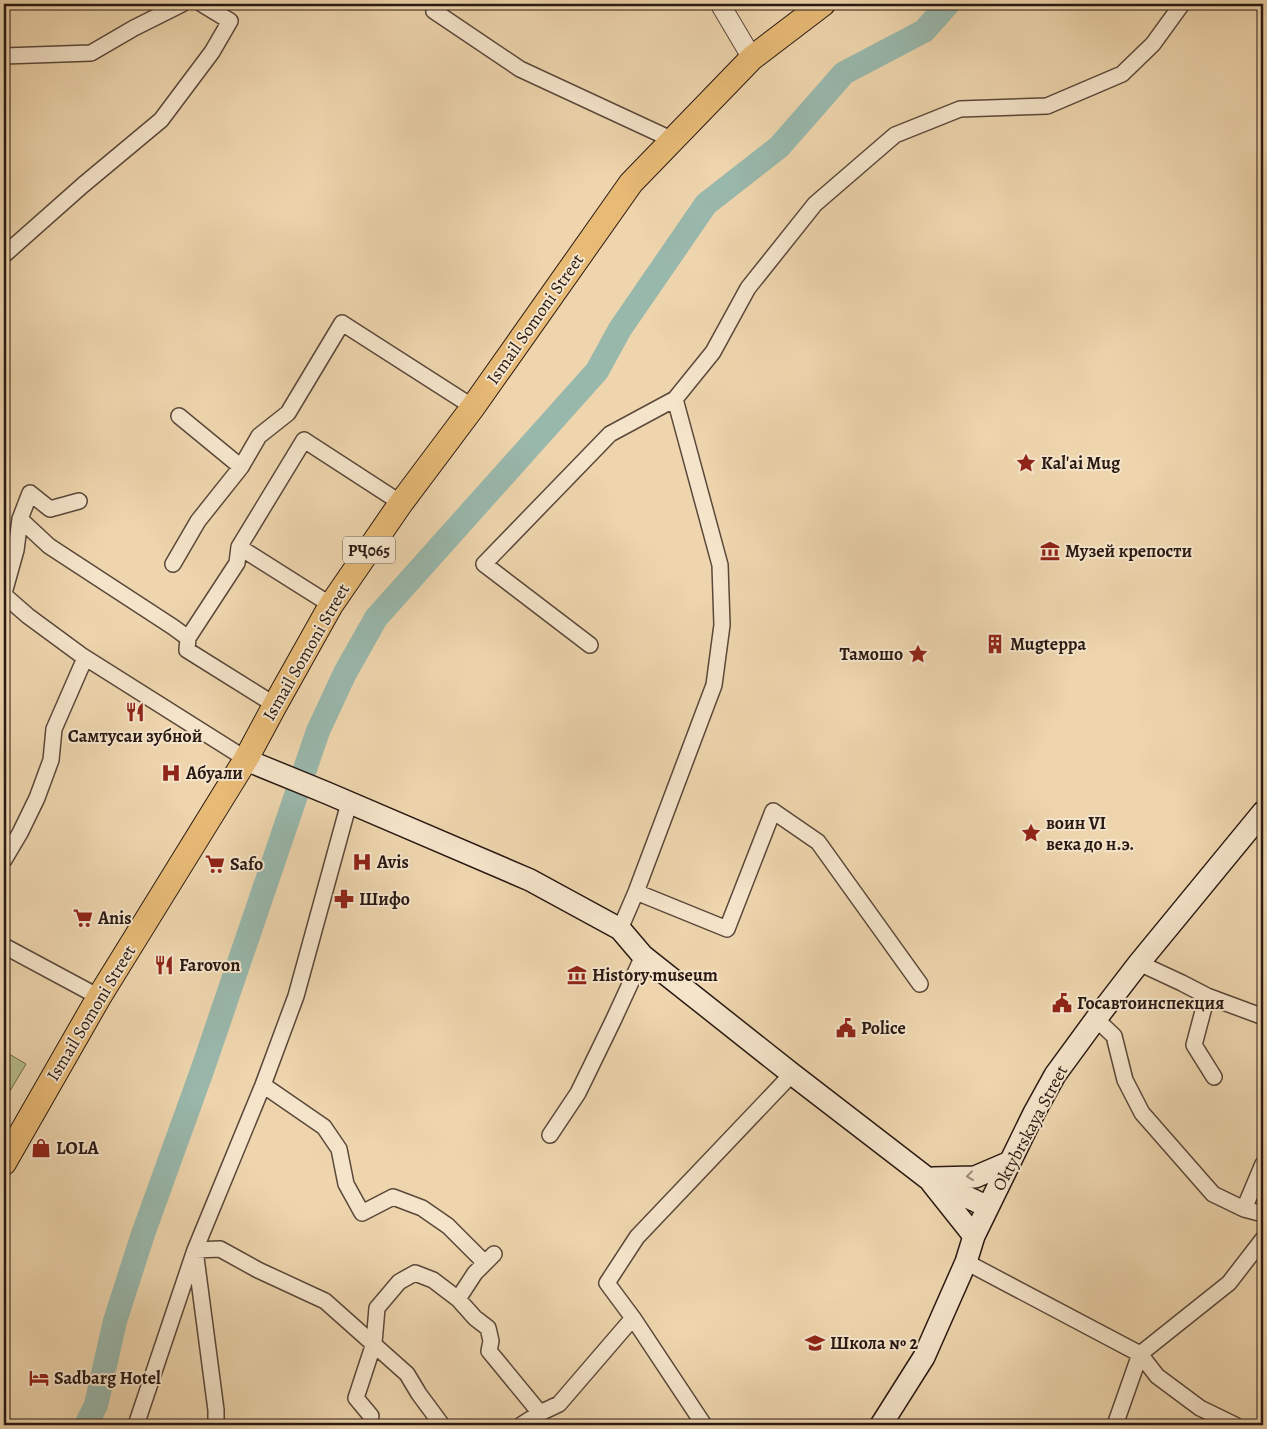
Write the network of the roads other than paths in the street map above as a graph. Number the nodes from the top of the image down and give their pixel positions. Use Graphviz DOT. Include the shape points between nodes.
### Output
graph roads {
  1 [pos="182,4"];
  2 [pos="202,4"];
  3 [pos="436,4"];
  4 [pos="720,4"];
  5 [pos="823,4"];
  6 [pos="1182,4"];
  7 [pos="4,56"];
  8 [pos="752,58"];
  9 [pos="673,140"];
  10 [pos="4,255"];
  11 [pos="675,398"];
  12 [pos="473,407"];
  13 [pos="179,416"];
  14 [pos="241,467"];
  15 [pos="79,501"];
  16 [pos="401,503"];
  17 [pos="20,519"];
  18 [pos="240,547"];
  19 [pos="173,564"];
  20 [pos="4,594"];
  21 [pos="331,605"];
  22 [pos="188,638"];
  23 [pos="590,645"];
  24 [pos="85,658"];
  25 [pos="274,705"];
  26 [pos="251,761"];
  27 [pos="349,803"];
  28 [pos="1263,812"];
  29 [pos="4,860"];
  30 [pos="636,892"];
  31 [pos="620,929"];
  32 [pos="4,946"];
  33 [pos="643,956"];
  34 [pos="1139,963"];
  35 [pos="920,984"];
  36 [pos="1206,996"];
  37 [pos="99,997"];
  38 [pos="1263,1016"];
  39 [pos="1096,1019"];
  40 [pos="792,1074"];
  41 [pos="1214,1077"];
  42 [pos="263,1085"];
  43 [pos="550,1135"];
  44 [pos="1010,1162"];
  45 [pos="4,1164"];
  46 [pos="1263,1164"];
  47 [pos="927,1178"];
  48 [pos="988,1207"];
  49 [pos="1244,1209"];
  50 [pos="1263,1214"];
  51 [pos="974,1236"];
  52 [pos="1263,1239"];
  53 [pos="195,1250"];
  54 [pos="966,1262"];
  55 [pos="458,1299"];
  56 [pos="633,1318"];
  57 [pos="374,1343"];
  58 [pos="1140,1354"];
  59 [pos="540,1412"];
  60 [pos="371,1416"];
  61 [pos="136,1425"];
  62 [pos="216,1425"];
  63 [pos="442,1425"];
  64 [pos="521,1425"];
  65 [pos="704,1425"];
  66 [pos="881,1425"];
  67 [pos="1115,1425"];
  68 [pos="1235,1425"];
  1 -- 7 [label="street" via="92,52"];
  2 -- 10 [label="street" via="230,20 212,52 161,120"];
  3 -- 9 [label="street" via="434,11 520,69"];
  4 -- 8 [label="street"];
  5 -- 8 [label="main road, Ismail Somoni Street / РҶ065"];
  6 -- 11 [label="street" via="1153,44 1122,74 1047,106 960,109 895,135 815,204 748,288 713,352"];
  8 -- 9 [label="main road, Ismail Somoni Street / РҶ065"];
  9 -- 12 [label="main road, Ismail Somoni Street / РҶ065" via="631,183"];
  11 -- 23 [label="street" via="610,434 484,564"];
  11 -- 30 [label="street" via="720,565 722,625 714,685"];
  12 -- 14 [label="street" via="342,323 288,413 259,436"];
  12 -- 16 [label="main road, Ismail Somoni Street / РҶ065"];
  13 -- 14 [label="street"];
  14 -- 19 [label="street" via="198,521"];
  15 -- 17 [label="street" via="50,509 30,493"];
  16 -- 18 [label="street" via="304,440"];
  16 -- 21 [label="main road, Ismail Somoni Street / РҶ065"];
  17 -- 20 [label="street" via="16,550"];
  17 -- 22 [label="street" via="49,546"];
  18 -- 21 [label="street"];
  18 -- 22 [label="street" via="237,563"];
  20 -- 24 [label="street"];
  21 -- 25 [label="main road, Ismail Somoni Street / РҶ065"];
  22 -- 25 [label="street" via="186,650"];
  24 -- 26 [label="street"];
  24 -- 29 [label="street" via="54,729 51,760 37,798"];
  25 -- 26 [label="main road, Ismail Somoni Street / РҶ065"];
  26 -- 27 [label="main road"];
  26 -- 37 [label="main road, Ismail Somoni Street / РҶ065"];
  27 -- 31 [label="main road" via="530,880"];
  27 -- 42 [label="street" via="296,996"];
  28 -- 34 [label="main road, Oktybrskaya Street"];
  30 -- 31 [label="street"];
  30 -- 35 [label="street" via="727,929 773,810 818,842"];
  31 -- 33 [label="main road"];
  32 -- 37 [label="street"];
  33 -- 40 [label="main road"];
  33 -- 43 [label="street" via="578,1093"];
  34 -- 36 [label="street"];
  34 -- 39 [label="main road, Oktybrskaya Street"];
  36 -- 38 [label="street"];
  36 -- 41 [label="street" via="1194,1045"];
  37 -- 45 [label="main road, Ismail Somoni Street / РҶ065"];
  39 -- 44 [label="main road, Oktybrskaya Street" via="1055,1075"];
  39 -- 49 [label="street" via="1114,1036 1125,1080 1142,1113 1213,1194"];
  40 -- 47 [label="main road"];
  40 -- 56 [label="street" via="637,1237 607,1283"];
  42 -- 53 [label="street"];
  42 -- 55 [label="street" via="324,1127 339,1149 346,1184 362,1213 393,1197 422,1208 490,1258 475,1273"];
  44 -- 47 [label="main road, one-way" via="975,1177"];
  44 -- 48 [label="main road, Oktybrskaya Street"];
  46 -- 49 [label="street"];
  47 -- 48 [label="main road"];
  47 -- 51 [label="main road"];
  48 -- 51 [label="main road, Oktybrskaya Street"];
  49 -- 50 [label="street"];
  51 -- 54 [label="main road, Oktybrskaya Street"];
  52 -- 58 [label="street" via="1229,1283"];
  53 -- 57 [label="street" via="220,1249 326,1301"];
  53 -- 61 [label="street"];
  53 -- 62 [label="street"];
  54 -- 58 [label="street"];
  54 -- 66 [label="main road, Oktybrskaya Street" via="924,1357"];
  55 -- 57 [label="street" via="433,1280 415,1273 399,1282 377,1308"];
  55 -- 59 [label="street" via="488,1328 492,1341 489,1351"];
  56 -- 59 [label="street" via="559,1404"];
  56 -- 65 [label="street"];
  57 -- 60 [label="street" via="356,1398"];
  57 -- 63 [label="street" via="407,1374"];
  58 -- 67 [label="street"];
  58 -- 68 [label="street" via="1157,1376 1200,1408"];
  59 -- 64 [label="street"];
}
